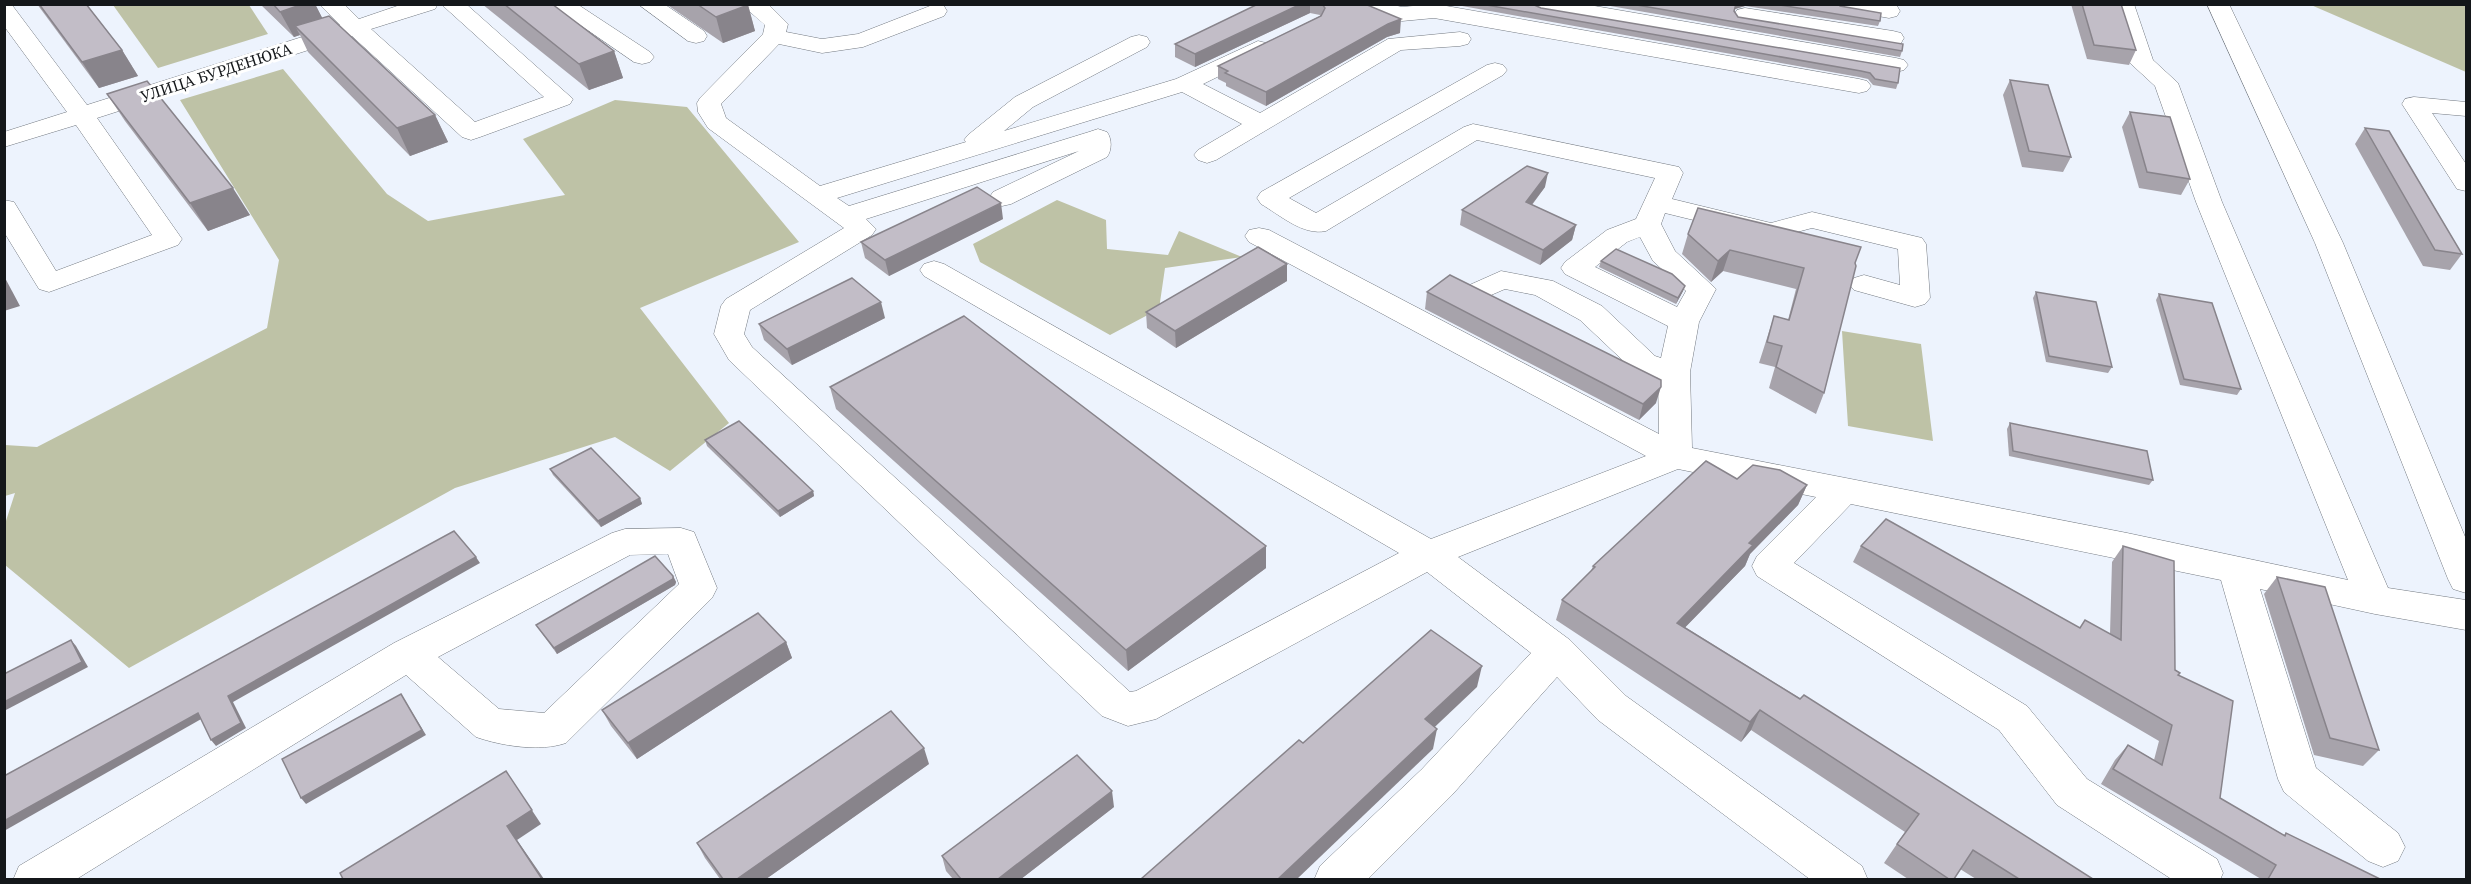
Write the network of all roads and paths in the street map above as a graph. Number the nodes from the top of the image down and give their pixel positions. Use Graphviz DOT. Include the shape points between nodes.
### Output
graph roads {
  1 [pos="330,4"];
  2 [pos="427,4"];
  3 [pos="452,4"];
  4 [pos="561,4"];
  5 [pos="649,4"];
  6 [pos="752,4"];
  7 [pos="884,4"];
  8 [pos="1540,4"];
  9 [pos="1847,4"];
  10 [pos="2123,4"];
  11 [pos="2218,4"];
  12 [pos="1364,5"];
  13 [pos="1426,8"];
  14 [pos="4,10"];
  15 [pos="936,11"];
  16 [pos="1888,11"];
  17 [pos="1726,12"];
  18 [pos="1772,20"];
  19 [pos="909,22"];
  20 [pos="354,28"];
  21 [pos="696,36"];
  22 [pos="774,36"];
  23 [pos="1279,38"];
  24 [pos="1893,38"];
  25 [pos="1461,39"];
  26 [pos="1140,42"];
  27 [pos="1773,43"];
  28 [pos="642,57"];
  29 [pos="1896,65"];
  30 [pos="1495,70"];
  31 [pos="1184,84"];
  32 [pos="1859,86"];
  33 [pos="2466,109"];
  34 [pos="82,115"];
  35 [pos="1262,124"];
  36 [pos="4,140"];
  37 [pos="964,151"];
  38 [pos="1207,155"];
  39 [pos="2466,183"];
  40 [pos="819,195"];
  41 [pos="1002,198"];
  42 [pos="4,208"];
  43 [pos="1652,213"];
  44 [pos="846,216"];
  45 [pos="1259,236"];
  46 [pos="934,270"];
  47 [pos="1864,284"];
  48 [pos="1475,293"];
  49 [pos="1684,322"];
  50 [pos="1674,372"];
  51 [pos="1676,457"];
  52 [pos="1843,491"];
  53 [pos="1429,554"];
  54 [pos="2236,570"];
  55 [pos="2466,579"];
  56 [pos="2375,600"];
  57 [pos="2466,615"];
  58 [pos="1556,651"];
  59 [pos="408,654"];
  60 [pos="2383,848"];
  61 [pos="2201,873"];
  62 [pos="35,879"];
  63 [pos="1336,879"];
  64 [pos="1846,879"];
  1 -- 20 [label="street"];
  2 -- 20 [label="street, УЛИЦА БУРДЕНЮКА"];
  3 -- 20 [label="street" via="561,99 471,132"];
  4 -- 28 [label="street"];
  5 -- 21 [label="street"];
  6 -- 22 [label="street" via="777,24"];
  7 -- 19 [label="street"];
  8 -- 27 [label="street"];
  9 -- 16 [label="street"];
  10 -- 56 [label="street" via="2142,63 2166,83 2209,202"];
  11 -- 55 [label="street" via="2329,243"];
  12 -- 13 [label="street" via="1402,14"];
  13 -- 32 [label="street"];
  14 -- 34 [label="street"];
  15 -- 19 [label="street"];
  17 -- 18 [label="street"];
  18 -- 24 [label="street"];
  18 -- 27 [label="street"];
  19 -- 22 [label="street" via="863,40 822,46"];
  20 -- 34 [label="street, УЛИЦА БУРДЕНЮКА"];
  22 -- 40 [label="street" via="710,103 710,112 717,123"];
  23 -- 31 [label="street"];
  25 -- 35 [label="street" via="1396,44"];
  26 -- 37 [label="street" via="1024,102"];
  27 -- 29 [label="street"];
  30 -- 43 [label="street" via="1270,198 1316,225 1473,132 1670,173"];
  31 -- 35 [label="street"];
  31 -- 37 [label="street"];
  33 -- 39 [label="street" via="2414,104"];
  34 -- 36 [label="street, УЛИЦА БУРДЕНЮКА"];
  34 -- 42 [label="street" via="168,239 49,283"];
  35 -- 38 [label="street"];
  37 -- 40 [label="street"];
  40 -- 44 [label="street"];
  41 -- 44 [label="street" via="1098,152 1098,137"];
  43 -- 47 [label="street" via="1771,231 1812,220 1912,244 1915,298"];
  43 -- 49 [label="street" via="1663,255 1701,290"];
  43 -- 49 [label="street" via="1575,268"];
  44 -- 53 [label="street" via="862,229 736,306 729,334 740,353 1116,704 1128,709 1142,707"];
  45 -- 51 [label="street"];
  46 -- 53 [label="street"];
  48 -- 50 [label="street" via="1501,280 1543,287 1591,313 1644,363"];
  49 -- 50 [label="street"];
  50 -- 51 [label="street"];
  51 -- 52 [label="street"];
  51 -- 53 [label="street"];
  52 -- 54 [label="street"];
  52 -- 61 [label="street" via="1770,566 2013,718 2072,792"];
  53 -- 58 [label="street"];
  54 -- 56 [label="street"];
  54 -- 60 [label="street" via="2299,779"];
  56 -- 57 [label="street"];
  58 -- 63 [label="street" via="1437,782"];
  58 -- 64 [label="street" via="1612,708"];
  59 -- 59 [label="street" via="490,725 552,731 699,588 681,541 626,542"];
  59 -- 62 [label="street"];
}
